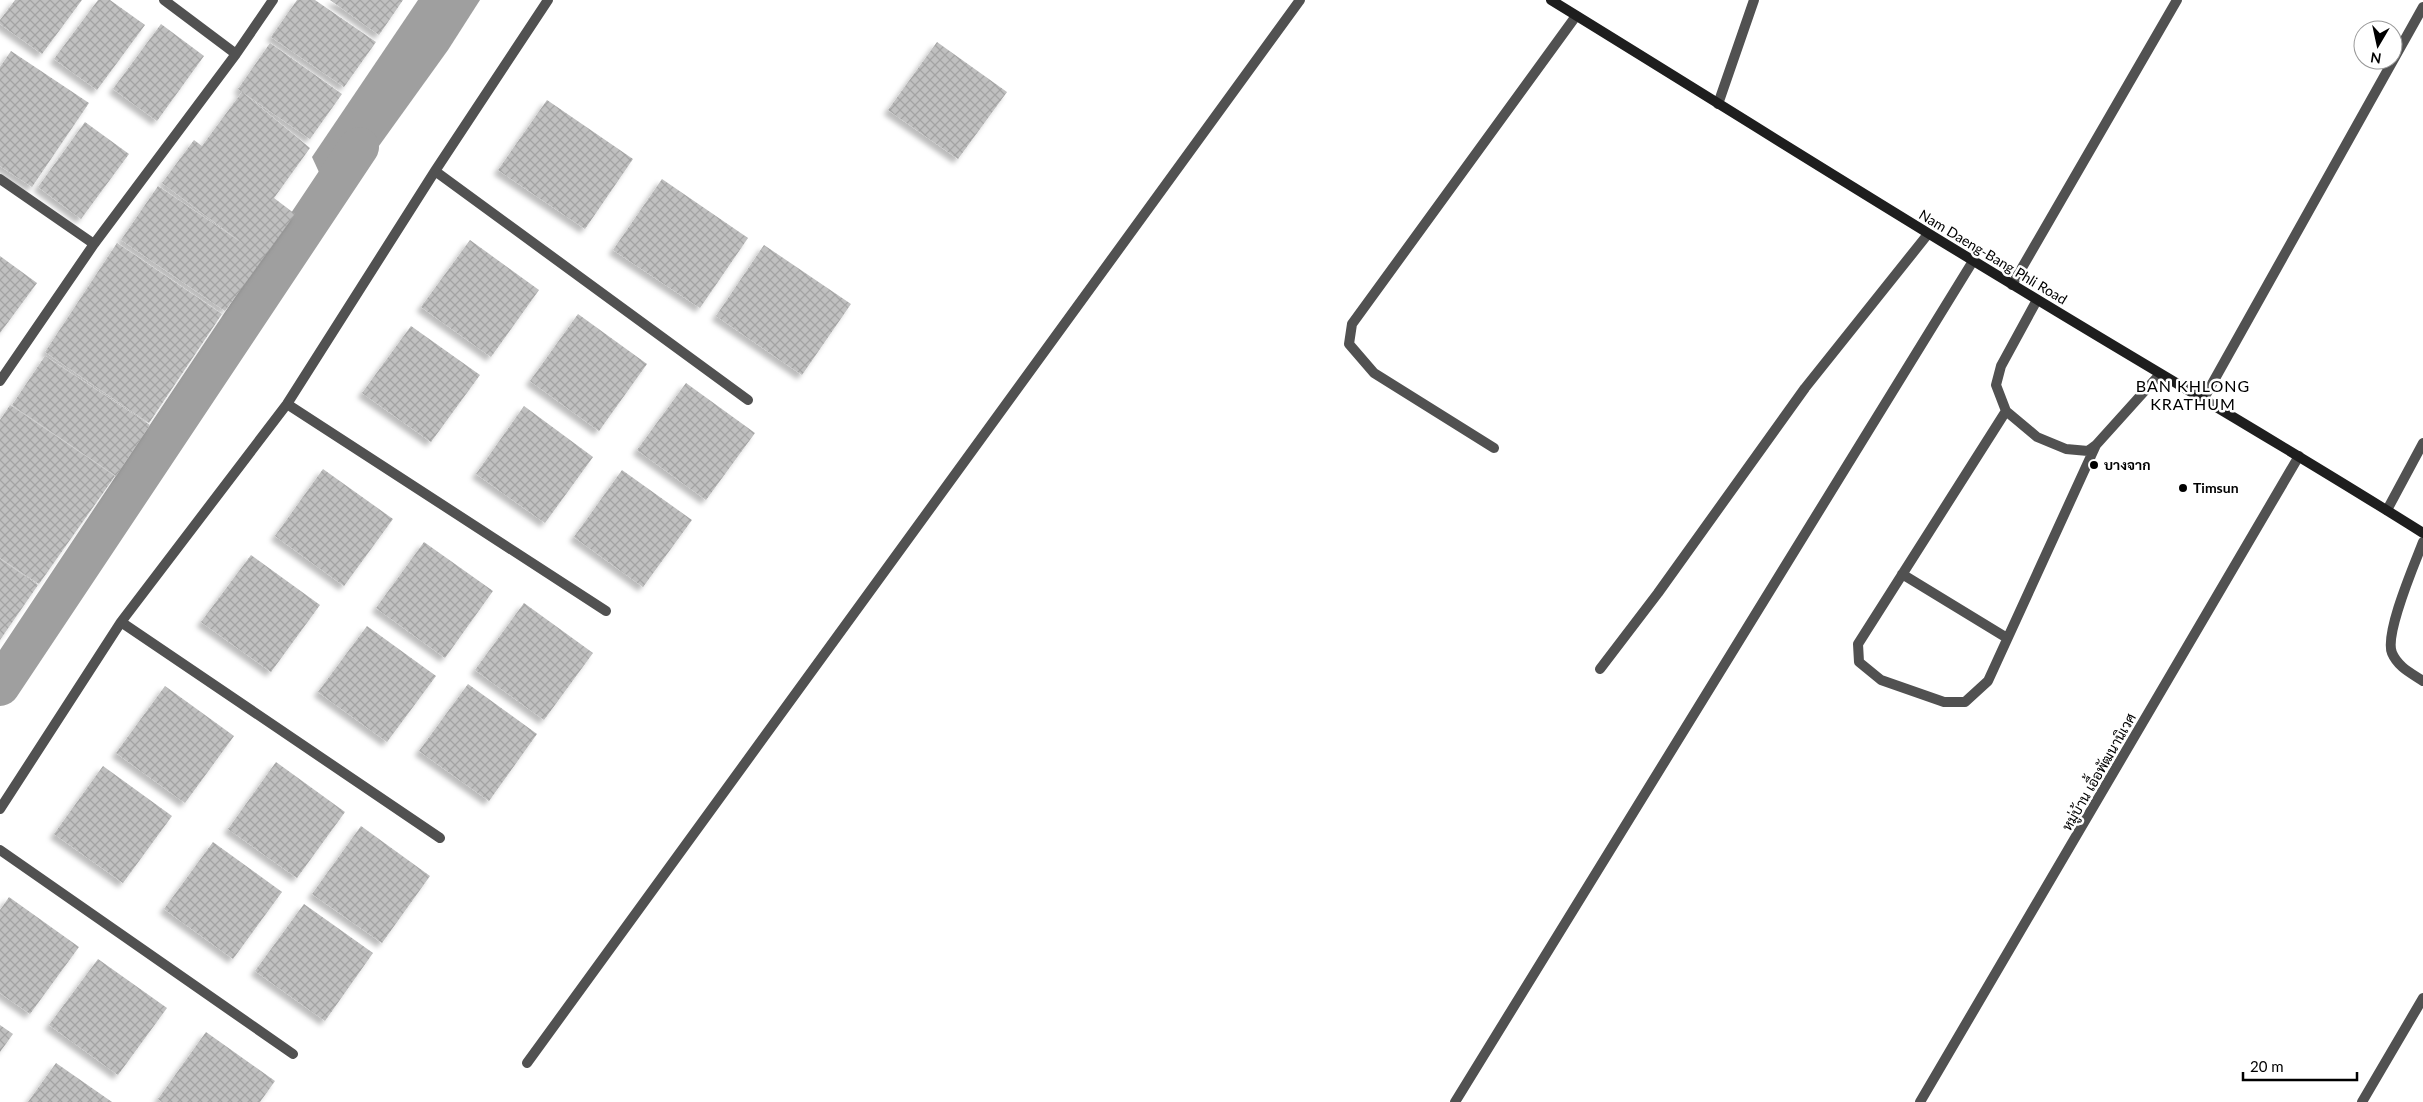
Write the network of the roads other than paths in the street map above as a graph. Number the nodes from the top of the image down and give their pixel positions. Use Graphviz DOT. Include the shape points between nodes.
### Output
graph roads {
  1 [pos="164,0"];
  2 [pos="274,0"];
  3 [pos="548,0"];
  4 [pos="1300,0"];
  5 [pos="1551,0"];
  6 [pos="2177,0"];
  7 [pos="1749,2"];
  8 [pos="2423,7"];
  9 [pos="1576,16"];
  10 [pos="236,54"];
  11 [pos="1718,104"];
  12 [pos="435,171"];
  13 [pos="0,179"];
  14 [pos="1928,234"];
  15 [pos="94,244"];
  16 [pos="1973,261"];
  17 [pos="2012,285"];
  18 [pos="2037,300"];
  19 [pos="2160,374"];
  20 [pos="0,381"];
  21 [pos="748,400"];
  22 [pos="2203,400"];
  23 [pos="287,404"];
  24 [pos="2006,411"];
  25 [pos="2423,442"];
  26 [pos="2096,445"];
  27 [pos="1494,448"];
  28 [pos="2300,456"];
  29 [pos="2386,510"];
  30 [pos="2423,533"];
  31 [pos="2423,542"];
  32 [pos="1902,574"];
  33 [pos="606,611"];
  34 [pos="121,622"];
  35 [pos="2007,638"];
  36 [pos="1600,669"];
  37 [pos="2423,681"];
  38 [pos="0,808"];
  39 [pos="440,838"];
  40 [pos="0,850"];
  41 [pos="2423,998"];
  42 [pos="293,1054"];
  43 [pos="526,1064"];
  44 [pos="1456,1102"];
  45 [pos="1920,1102"];
  46 [pos="2362,1102"];
  1 -- 10 [label="street"];
  2 -- 10 [label="street"];
  3 -- 12 [label="street"];
  4 -- 43 [label="street"];
  5 -- 9 [label="main road, Nam Daeng-Bang Phli Road"];
  6 -- 17 [label="street"];
  7 -- 11 [label="street"];
  8 -- 22 [label="street"];
  9 -- 11 [label="main road, Nam Daeng-Bang Phli Road"];
  9 -- 27 [label="street" via="1352,324 1349,344 1374,373"];
  10 -- 15 [label="street"];
  11 -- 14 [label="main road, Nam Daeng-Bang Phli Road"];
  12 -- 21 [label="street"];
  12 -- 23 [label="street"];
  13 -- 15 [label="street"];
  14 -- 16 [label="main road, Nam Daeng-Bang Phli Road"];
  14 -- 36 [label="street" via="1805,388"];
  15 -- 20 [label="street"];
  16 -- 17 [label="main road, Nam Daeng-Bang Phli Road"];
  16 -- 44 [label="street"];
  17 -- 18 [label="main road, Nam Daeng-Bang Phli Road"];
  18 -- 19 [label="main road, Nam Daeng-Bang Phli Road"];
  18 -- 24 [label="street" via="2001,366 1996,385"];
  19 -- 22 [label="main road, Nam Daeng-Bang Phli Road"];
  19 -- 26 [label="street"];
  22 -- 28 [label="main road, Nam Daeng-Bang Phli Road"];
  23 -- 33 [label="street"];
  23 -- 34 [label="street"];
  24 -- 26 [label="street" via="2037,437 2066,448 2088,451"];
  24 -- 32 [label="street"];
  25 -- 29 [label="street"];
  26 -- 35 [label="street"];
  28 -- 29 [label="main road, Nam Daeng-Bang Phli Road"];
  28 -- 45 [label="street, หมู่บ้าน เอื้อพัฒนานิเวศ"];
  29 -- 30 [label="main road, Nam Daeng-Bang Phli Road"];
  31 -- 37 [label="street" via="2394,622 2391,651 2399,666"];
  32 -- 35 [label="street"];
  32 -- 35 [label="street" via="1858,644 1859,662 1881,680 1944,702 1965,702 1988,681"];
  34 -- 38 [label="street"];
  34 -- 39 [label="street"];
  40 -- 42 [label="street"];
  41 -- 46 [label="street"];
}
